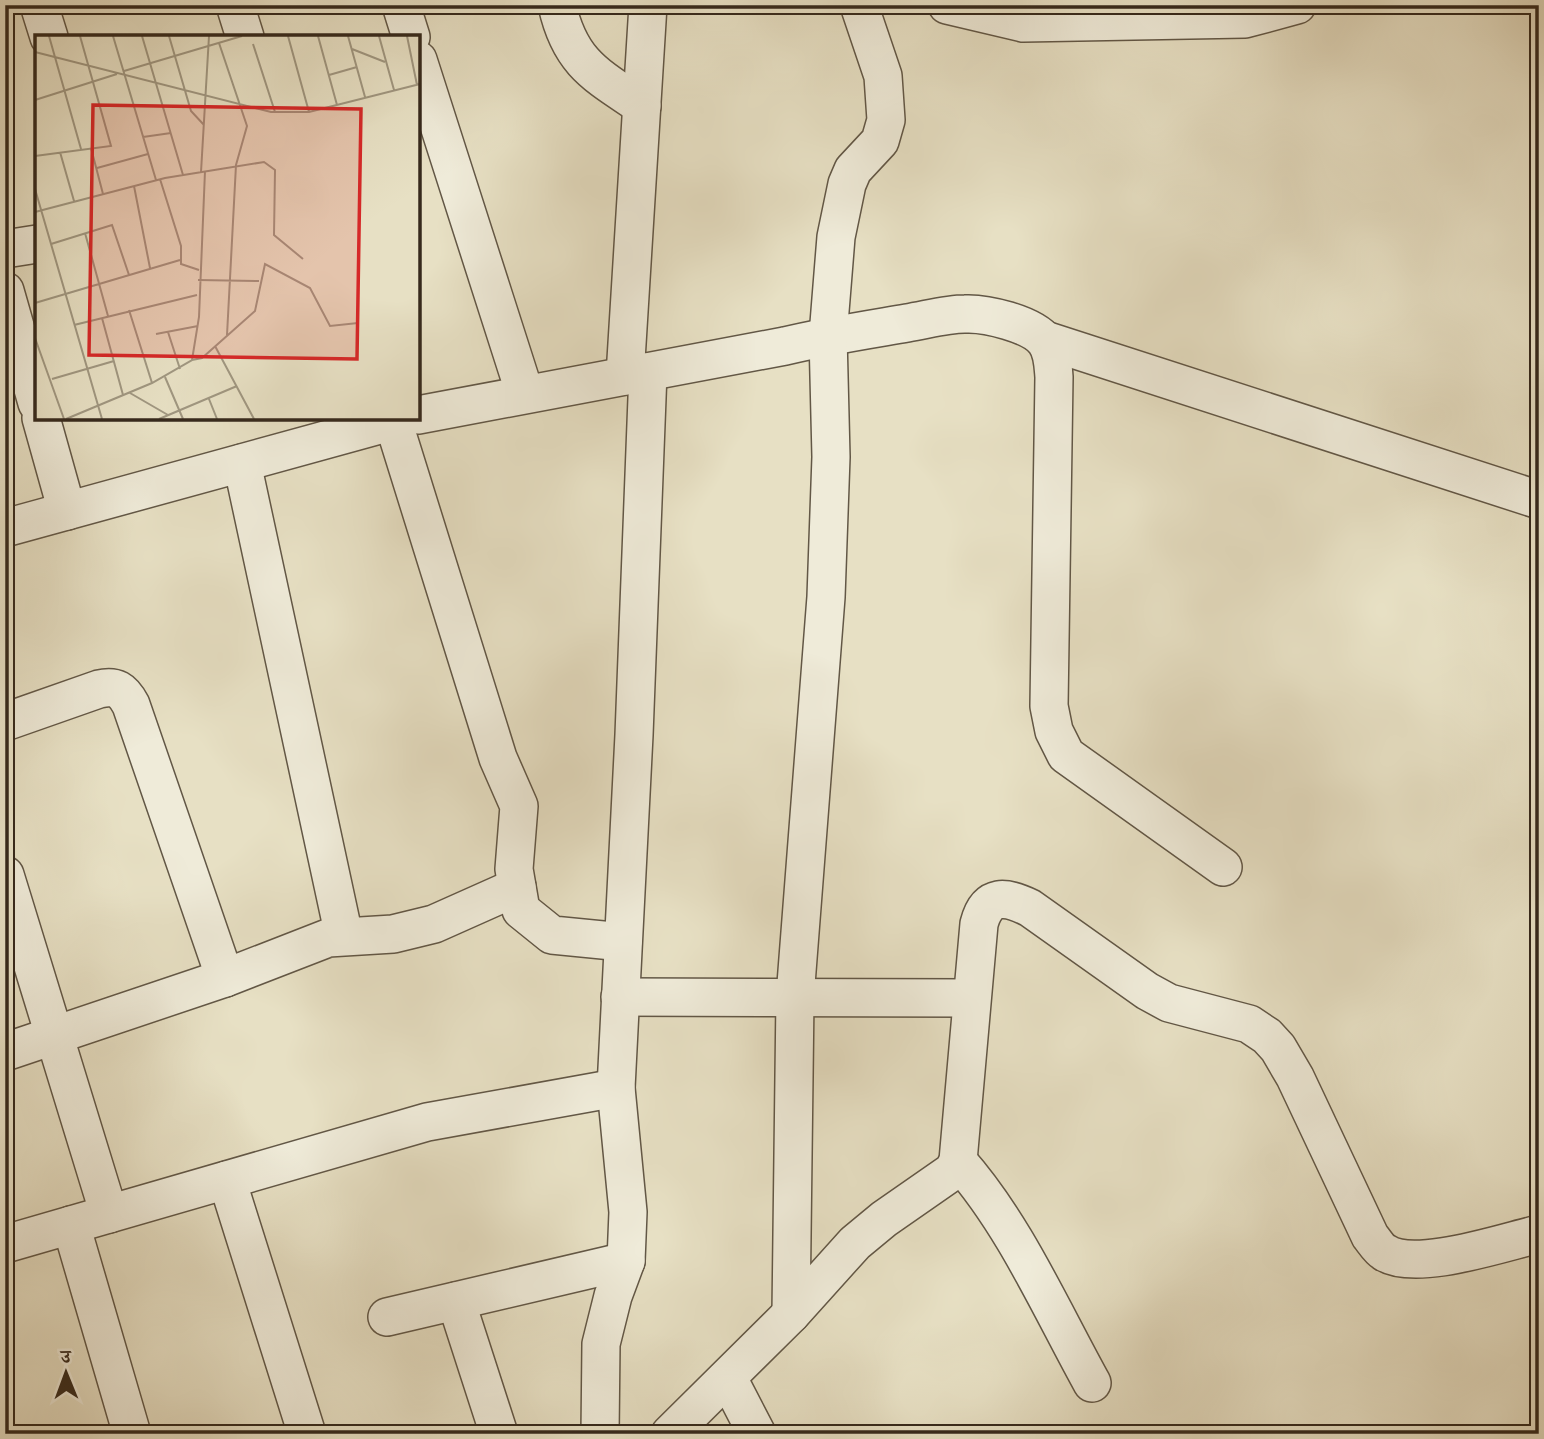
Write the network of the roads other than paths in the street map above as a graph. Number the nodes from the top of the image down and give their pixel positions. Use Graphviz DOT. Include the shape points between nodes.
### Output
graph roads {
  1 [pos="39,5"];
  2 [pos="235,5"];
  3 [pos="401,5"];
  4 [pos="557,5"];
  5 [pos="648,5"];
  6 [pos="859,5"];
  7 [pos="947,5"];
  8 [pos="1297,5"];
  9 [pos="1243,12"];
  10 [pos="1045,14"];
  11 [pos="48,35"];
  12 [pos="244,35"];
  13 [pos="410,35"];
  14 [pos="420,72"];
  15 [pos="642,106"];
  16 [pos="434,160"];
  17 [pos="35,244"];
  18 [pos="5,249"];
  19 [pos="5,291"];
  20 [pos="828,336"];
  21 [pos="1045,340"];
  22 [pos="31,362"];
  23 [pos="637,374"];
  24 [pos="35,389"];
  25 [pos="525,394"];
  26 [pos="420,414"];
  27 [pos="42,420"];
  28 [pos="390,420"];
  29 [pos="242,463"];
  30 [pos="1539,500"];
  31 [pos="67,511"];
  32 [pos="5,528"];
  33 [pos="5,722"];
  34 [pos="1223,867"];
  35 [pos="5,875"];
  36 [pos="517,887"];
  37 [pos="344,936"];
  38 [pos="624,942"];
  39 [pos="225,978"];
  40 [pos="620,997"];
  41 [pos="795,997"];
  42 [pos="971,998"];
  43 [pos="55,1037"];
  44 [pos="5,1052"];
  45 [pos="616,1088"];
  46 [pos="958,1161"];
  47 [pos="227,1180"];
  48 [pos="109,1214"];
  49 [pos="71,1225"];
  50 [pos="1539,1234"];
  51 [pos="5,1244"];
  52 [pos="625,1261"];
  53 [pos="456,1301"];
  54 [pos="791,1314"];
  55 [pos="387,1317"];
  56 [pos="728,1378"];
  57 [pos="1092,1383"];
  58 [pos="132,1434"];
  59 [pos="307,1434"];
  60 [pos="499,1434"];
  61 [pos="600,1434"];
  62 [pos="670,1434"];
  63 [pos="757,1434"];
  1 -- 11 [label="street"];
  2 -- 12 [label="street"];
  3 -- 13 [label="street"];
  4 -- 15 [label="street" via="561,26 582,62"];
  5 -- 15 [label="street"];
  6 -- 20 [label="street" via="883,76 886,120 880,141 853,170 847,184 836,237"];
  7 -- 10 [label="street" via="1023,23"];
  8 -- 9 [label="street"];
  9 -- 10 [label="street"];
  14 -- 16 [label="street"];
  15 -- 23 [label="street"];
  16 -- 25 [label="street"];
  17 -- 18 [label="street"];
  19 -- 22 [label="street"];
  20 -- 21 [label="street" via="967,314 1023,326"];
  20 -- 23 [label="street"];
  20 -- 41 [label="street" via="831,457 826,597"];
  21 -- 30 [label="street"];
  21 -- 34 [label="street" via="1054,377 1049,706 1054,731 1066,755 1088,773"];
  22 -- 24 [label="street"];
  23 -- 25 [label="street"];
  23 -- 38 [label="street" via="635,735"];
  25 -- 26 [label="street"];
  27 -- 31 [label="street"];
  28 -- 29 [label="street"];
  28 -- 36 [label="street" via="498,758 519,806"];
  29 -- 31 [label="street"];
  29 -- 37 [label="street"];
  31 -- 32 [label="street"];
  33 -- 39 [label="street" via="99,689 124,692"];
  35 -- 43 [label="street"];
  36 -- 37 [label="street" via="412,931"];
  36 -- 38 [label="street" via="521,910 552,935"];
  37 -- 39 [label="street" via="305,945"];
  38 -- 40 [label="street"];
  39 -- 43 [label="street"];
  40 -- 41 [label="street"];
  40 -- 45 [label="street"];
  41 -- 42 [label="street"];
  41 -- 54 [label="street"];
  42 -- 46 [label="street"];
  42 -- 50 [label="street" via="982,911 991,902 1014,901 1169,1003 1249,1024 1267,1036 1295,1077 1370,1236 1384,1252 1403,1260 1424,1261"];
  43 -- 44 [label="street"];
  43 -- 48 [label="street"];
  45 -- 47 [label="street" via="427,1122"];
  45 -- 52 [label="street" via="628,1212"];
  46 -- 54 [label="street" via="943,1179 855,1243"];
  46 -- 57 [label="street" via="1008,1229"];
  47 -- 48 [label="street"];
  47 -- 59 [label="street"];
  48 -- 49 [label="street"];
  49 -- 51 [label="street"];
  49 -- 58 [label="street"];
  52 -- 53 [label="street"];
  52 -- 61 [label="street" via="601,1344"];
  53 -- 55 [label="street"];
  53 -- 60 [label="street"];
  54 -- 56 [label="street"];
  56 -- 62 [label="street"];
  56 -- 63 [label="street"];
}
